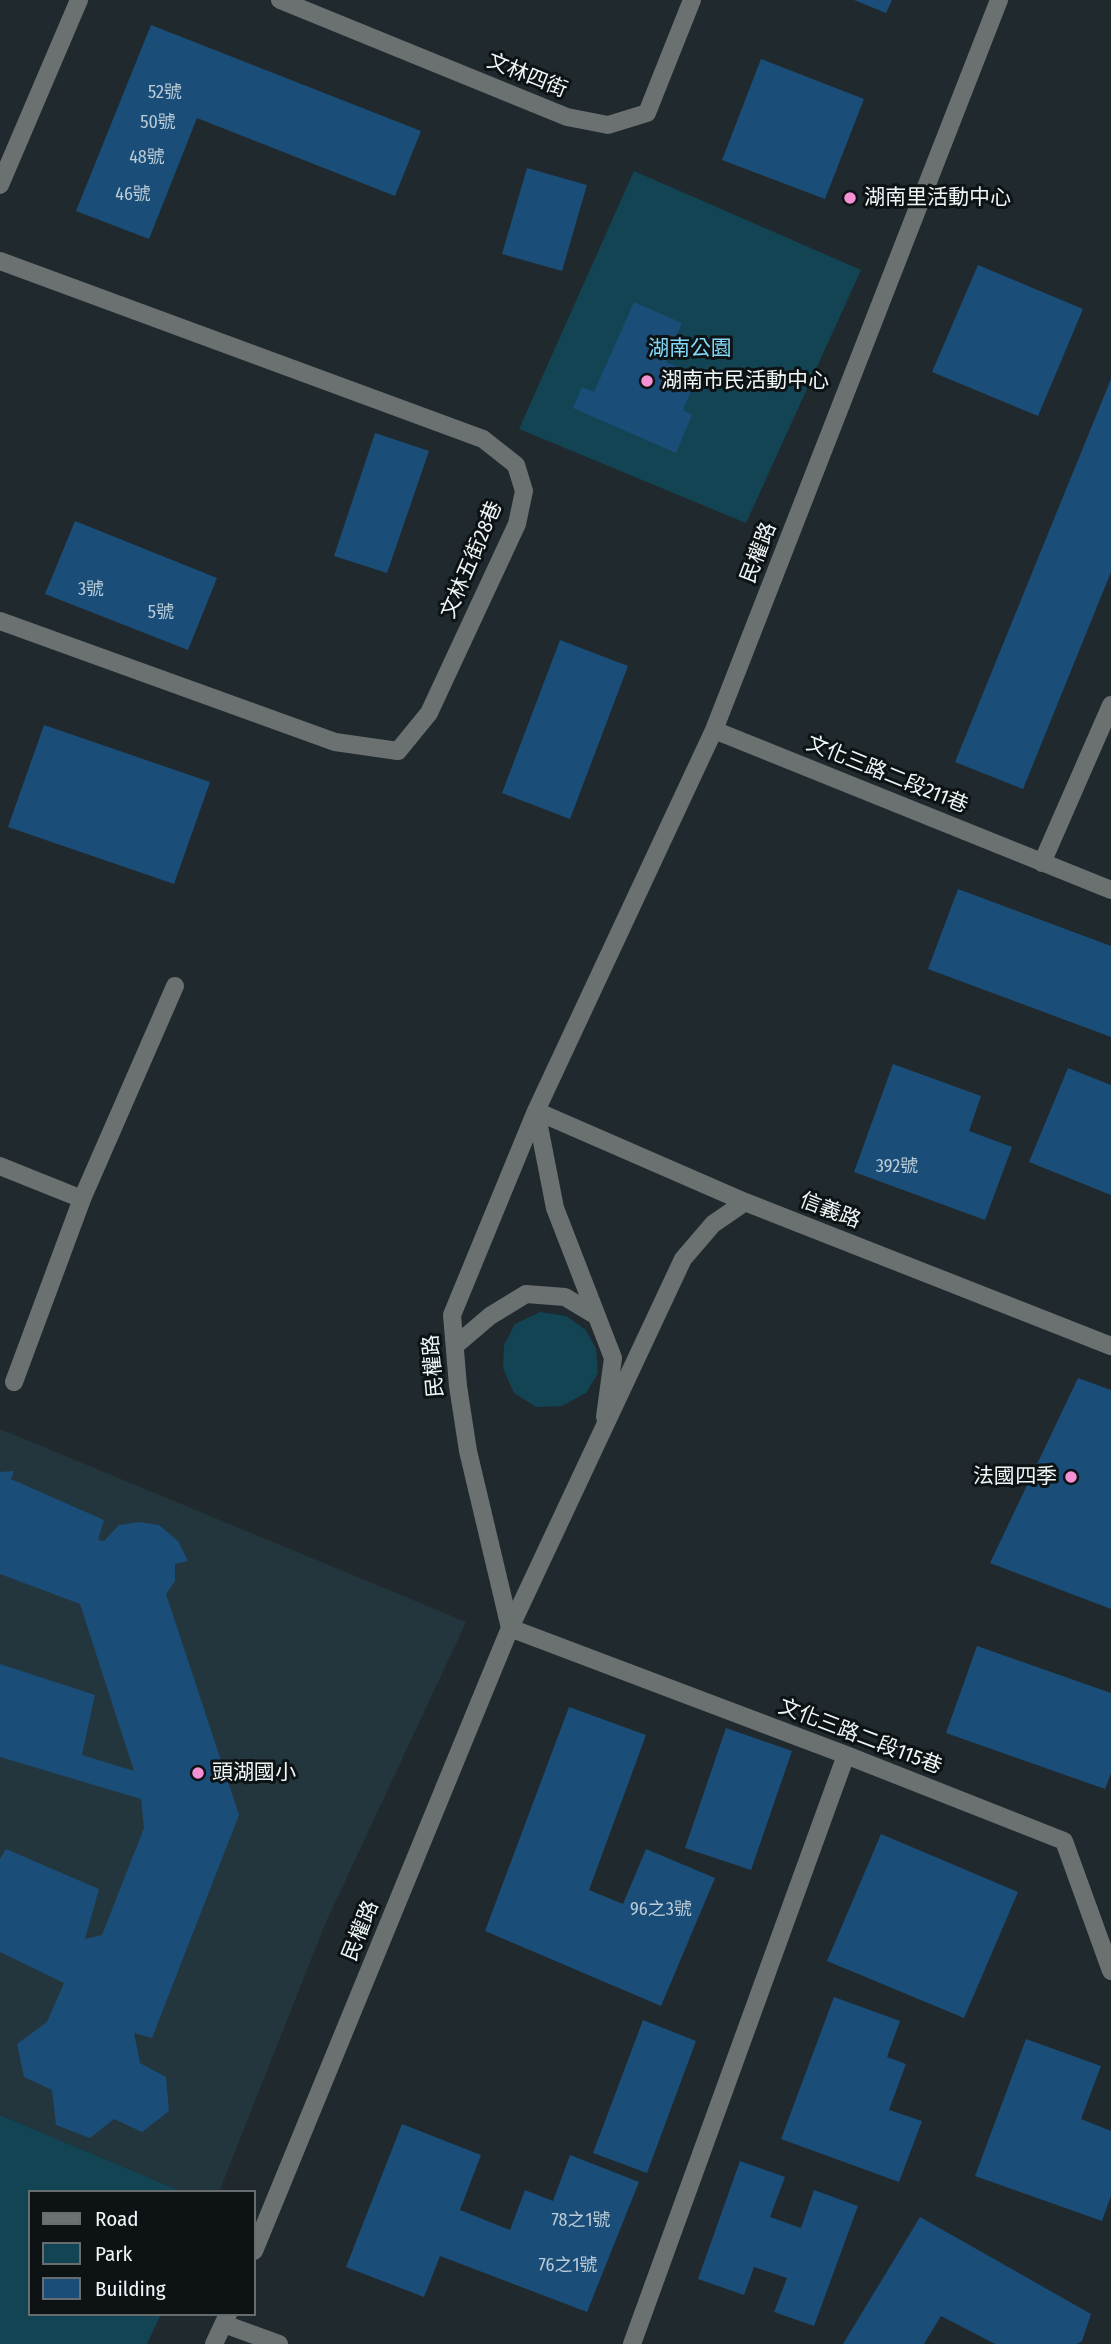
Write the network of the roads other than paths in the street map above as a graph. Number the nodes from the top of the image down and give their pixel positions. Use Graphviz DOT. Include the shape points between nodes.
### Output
graph roads {
  1 [pos="79,0"];
  2 [pos="280,0"];
  3 [pos="692,0"];
  4 [pos="999,0"];
  5 [pos="0,186"];
  6 [pos="0,261"];
  7 [pos="0,621"];
  8 [pos="1111,705"];
  9 [pos="714,730"];
  10 [pos="1042,863"];
  11 [pos="1111,890"];
  12 [pos="175,986"];
  13 [pos="536,1111"];
  14 [pos="0,1166"];
  15 [pos="82,1199"];
  16 [pos="745,1202"];
  17 [pos="595,1315"];
  18 [pos="456,1345"];
  19 [pos="1111,1346"];
  20 [pos="14,1382"];
  21 [pos="603,1435"];
  22 [pos="510,1628"];
  23 [pos="846,1755"];
  24 [pos="1111,1971"];
  25 [pos="256,2246"];
  26 [pos="226,2319"];
  27 [pos="214,2344"];
  28 [pos="279,2344"];
  29 [pos="632,2344"];
  1 -- 5 [label="street"];
  2 -- 3 [label="street, 文林四街" via="567,117 608,125 647,113"];
  4 -- 9 [label="street, 民權路"];
  6 -- 7 [label="street, 文林五街28巷" via="483,439 516,465 524,491 517,524 429,713 398,751 335,742"];
  8 -- 10 [label="street"];
  9 -- 10 [label="street, 文化三路二段211巷"];
  9 -- 13 [label="street, 民權路"];
  10 -- 11 [label="street, 文化三路二段211巷"];
  12 -- 15 [label="street"];
  13 -- 16 [label="street, 信義路"];
  13 -- 17 [label="street, 民權路" via="555,1208"];
  13 -- 18 [label="street, 民權路" via="452,1315"];
  14 -- 15 [label="street"];
  15 -- 20 [label="street"];
  16 -- 19 [label="street, 信義路"];
  16 -- 21 [label="street, 民權路" via="713,1224 683,1259"];
  17 -- 18 [label="street" via="565,1297 526,1294"];
  17 -- 21 [label="street, 民權路" via="613,1358"];
  18 -- 22 [label="street, 民權路" via="468,1451"];
  21 -- 22 [label="street, 民權路"];
  22 -- 23 [label="street, 文化三路二段115巷"];
  22 -- 25 [label="street, 民權路"];
  23 -- 24 [label="street, 文化三路二段115巷" via="1064,1841"];
  23 -- 29 [label="street"];
  26 -- 27 [label="street"];
  26 -- 28 [label="street"];
}
